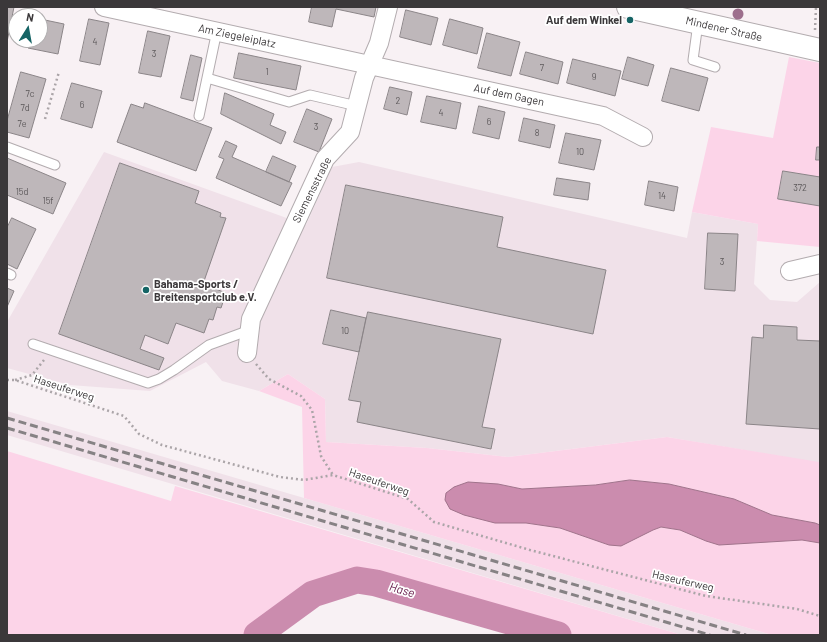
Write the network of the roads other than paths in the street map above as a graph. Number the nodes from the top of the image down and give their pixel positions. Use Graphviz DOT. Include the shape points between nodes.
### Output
graph roads {
  1 [pos="104,7"];
  2 [pos="388,7"];
  3 [pos="628,7"];
  4 [pos="698,23"];
  5 [pos="215,40"];
  6 [pos="817,49"];
  7 [pos="370,65"];
  8 [pos="715,67"];
  9 [pos="207,78"];
  10 [pos="357,106"];
  11 [pos="199,116"];
  12 [pos="643,137"];
  13 [pos="7,147"];
  14 [pos="55,165"];
  15 [pos="820,264"];
  16 [pos="790,271"];
  17 [pos="250,330"];
  18 [pos="33,344"];
  19 [pos="247,353"];
  1 -- 7 [label="street, Am Ziegeleiplatz"];
  2 -- 7 [label="street, Siemensstraße" via="379,43"];
  3 -- 4 [label="main road, Mindener Straße"];
  4 -- 6 [label="main road, Mindener Straße"];
  4 -- 8 [label="lane" via="693,60"];
  5 -- 9 [label="lane"];
  7 -- 10 [label="street, Siemensstraße"];
  7 -- 12 [label="street, Auf dem Gagen" via="603,116"];
  9 -- 10 [label="lane" via="289,102 310,95"];
  9 -- 11 [label="lane"];
  10 -- 17 [label="street, Siemensstraße" via="350,132 325,160 251,319"];
  13 -- 14 [label="lane"];
  15 -- 16 [label="street"];
  17 -- 18 [label="lane" via="209,346 159,379 148,382"];
  17 -- 19 [label="street, Siemensstraße"];
}
